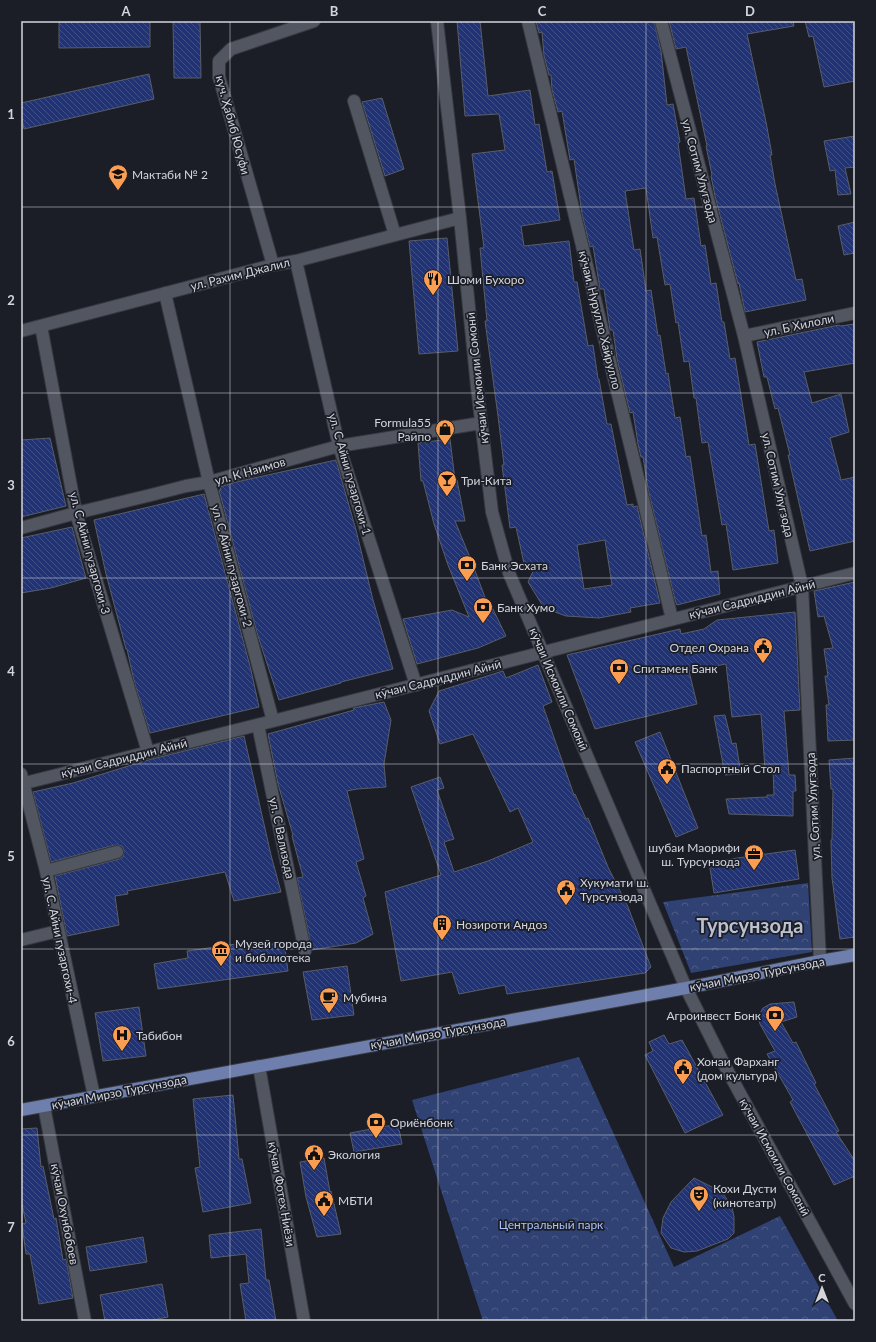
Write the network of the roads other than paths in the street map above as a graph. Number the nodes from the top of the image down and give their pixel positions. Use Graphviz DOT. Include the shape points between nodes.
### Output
graph roads {
  1 [pos="314,21"];
  2 [pos="437,21"];
  3 [pos="528,21"];
  4 [pos="661,21"];
  5 [pos="354,101"];
  6 [pos="460,218"];
  7 [pos="395,235"];
  8 [pos="296,261"];
  9 [pos="273,265"];
  10 [pos="165,294"];
  11 [pos="855,313"];
  12 [pos="41,326"];
  13 [pos="21,331"];
  14 [pos="744,336"];
  15 [pos="481,423"];
  16 [pos="339,446"];
  17 [pos="210,482"];
  18 [pos="76,513"];
  19 [pos="21,528"];
  20 [pos="855,573"];
  21 [pos="802,586"];
  22 [pos="672,619"];
  23 [pos="543,653"];
  24 [pos="416,685"];
  25 [pos="273,721"];
  26 [pos="258,725"];
  27 [pos="148,752"];
  28 [pos="22,780"];
  29 [pos="118,852"];
  30 [pos="46,871"];
  31 [pos="58,931"];
  32 [pos="21,940"];
  33 [pos="305,952"];
  34 [pos="855,955"];
  35 [pos="820,961"];
  36 [pos="686,988"];
  37 [pos="259,1066"];
  38 [pos="94,1096"];
  39 [pos="44,1106"];
  40 [pos="21,1110"];
  41 [pos="855,1304"];
  42 [pos="85,1321"];
  43 [pos="304,1321"];
  1 -- 9 [label="street, куч. Ҳабиб Юсуфи" via="231,49 219,61 219,77"];
  2 -- 6 [label="street, кӯчаи Исмоили Сомонӣ"];
  3 -- 22 [label="street, кӯчаи. Нурулло Хайрулло"];
  4 -- 14 [label="street, ул. Сотим Улугзода"];
  5 -- 7 [label="street"];
  6 -- 7 [label="street, ул. Рахим Джалил"];
  6 -- 15 [label="street, кӯчаи Исмоили Сомонӣ"];
  7 -- 8 [label="street, ул. Рахим Джалил"];
  8 -- 9 [label="street, ул. Рахим Джалил"];
  8 -- 16 [label="street, ул. С Айни гузаргохи-1"];
  9 -- 10 [label="street, ул. Рахим Джалил"];
  10 -- 12 [label="street, ул. Рахим Джалил"];
  10 -- 17 [label="street, ул. С Айни гузаргохи-2"];
  11 -- 14 [label="street, ул. Б Хилоли"];
  12 -- 13 [label="street, ул. Рахим Джалил"];
  12 -- 18 [label="street, ул. С Айни гузаргохи-3"];
  14 -- 21 [label="street, ул. Сотим Улугзода"];
  15 -- 16 [label="street, ул. К Наимов"];
  15 -- 23 [label="street, кӯчаи Исмоили Сомонӣ" via="492,512 509,573"];
  16 -- 17 [label="street, ул. К Наимов"];
  16 -- 24 [label="street, ул. С Айни гузаргохи-1"];
  17 -- 18 [label="street, ул. К Наимов"];
  17 -- 25 [label="street, ул. С Айни гузаргохи-2"];
  18 -- 19 [label="street, ул. К Наимов"];
  18 -- 27 [label="street, ул. С Айни гузаргохи-3"];
  20 -- 21 [label="street, кӯчаи Садриддин Айнӣ"];
  21 -- 22 [label="street, кӯчаи Садриддин Айнӣ"];
  21 -- 35 [label="street, ул. Сотим Улугзода"];
  22 -- 23 [label="street, кӯчаи Садриддин Айнӣ"];
  23 -- 24 [label="street, кӯчаи Садриддин Айнӣ"];
  23 -- 36 [label="street, кӯчаи Исмоили Сомонӣ"];
  24 -- 25 [label="street, кӯчаи Садриддин Айнӣ"];
  25 -- 26 [label="street, кӯчаи Садриддин Айнӣ"];
  26 -- 27 [label="street, кӯчаи Садриддин Айнӣ"];
  26 -- 33 [label="street, ул. С Вализода"];
  27 -- 28 [label="street, кӯчаи Садриддин Айнӣ"];
  28 -- 30 [label="street, ул. С. Айни гузаргохи-4"];
  29 -- 30 [label="street"];
  30 -- 31 [label="street, ул. С. Айни гузаргохи-4"];
  31 -- 32 [label="street"];
  31 -- 38 [label="street, ул. С. Айни гузаргохи-4"];
  34 -- 35 [label="main road, кӯчаи Мирзо Турсунзода"];
  35 -- 36 [label="main road, кӯчаи Мирзо Турсунзода"];
  36 -- 37 [label="main road, кӯчаи Мирзо Турсунзода"];
  36 -- 41 [label="street, кӯчаи Исмоили Сомонӣ" via="725,1066"];
  37 -- 38 [label="main road, кӯчаи Мирзо Турсунзода"];
  37 -- 43 [label="street, кӯчаи Фотех Ниёзи"];
  38 -- 39 [label="main road, кӯчаи Мирзо Турсунзода"];
  39 -- 40 [label="main road, кӯчаи Мирзо Турсунзода"];
  39 -- 42 [label="street, кӯчаи Охунбобоев"];
}
